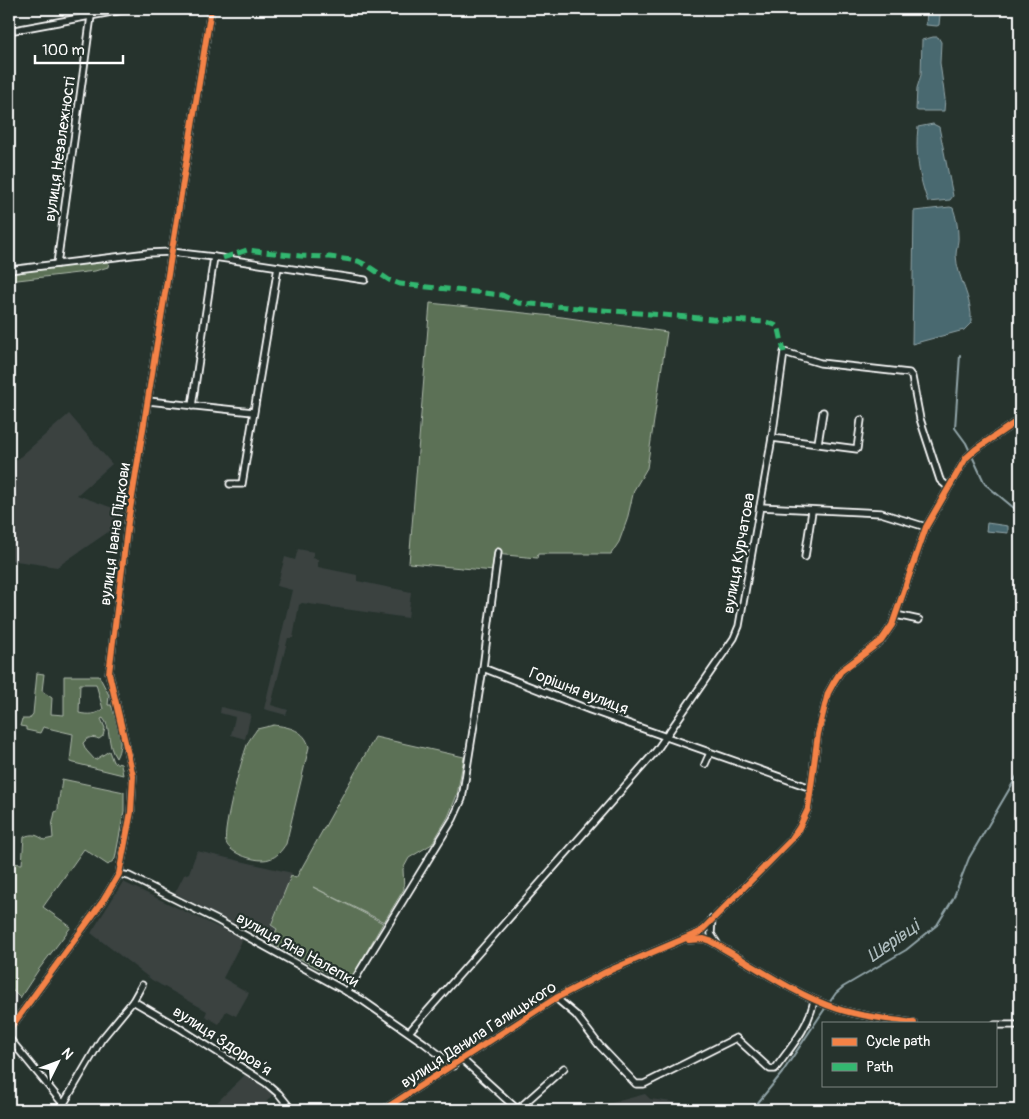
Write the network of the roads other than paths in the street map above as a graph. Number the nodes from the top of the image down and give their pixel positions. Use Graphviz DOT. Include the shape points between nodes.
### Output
graph roads {
  1 [pos="92,9"];
  2 [pos="128,9"];
  3 [pos="211,9"];
  4 [pos="91,16"];
  5 [pos="9,31"];
  6 [pos="171,252"];
  7 [pos="214,257"];
  8 [pos="57,264"];
  9 [pos="278,267"];
  10 [pos="9,270"];
  11 [pos="365,280"];
  12 [pos="148,401"];
  13 [pos="192,406"];
  14 [pos="253,412"];
  15 [pos="822,412"];
  16 [pos="1020,419"];
  17 [pos="861,420"];
  18 [pos="772,438"];
  19 [pos="818,443"];
  20 [pos="230,484"];
  21 [pos="948,487"];
  22 [pos="760,507"];
  23 [pos="812,511"];
  24 [pos="926,527"];
  25 [pos="498,552"];
  26 [pos="805,557"];
  27 [pos="896,615"];
  28 [pos="919,620"];
  29 [pos="483,668"];
  30 [pos="666,737"];
  31 [pos="710,753"];
  32 [pos="705,764"];
  33 [pos="811,788"];
  34 [pos="119,874"];
  35 [pos="712,918"];
  36 [pos="684,940"];
  37 [pos="719,946"];
  38 [pos="142,985"];
  39 [pos="347,992"];
  40 [pos="556,998"];
  41 [pos="133,1000"];
  42 [pos="816,1001"];
  43 [pos="907,1022"];
  44 [pos="996,1025"];
  45 [pos="1020,1025"];
  46 [pos="9,1030"];
  47 [pos="409,1032"];
  48 [pos="9,1038"];
  49 [pos="463,1060"];
  50 [pos="454,1066"];
  51 [pos="564,1068"];
  52 [pos="65,1108"];
  53 [pos="292,1110"];
  54 [pos="383,1110"];
  55 [pos="517,1110"];
  1 -- 4 [label="street, вулиця Незалежності"];
  2 -- 4 [label="street"];
  3 -- 6 [label="street, вулиця Івана Підкови"];
  4 -- 5 [label="street"];
  4 -- 8 [label="street, вулиця Незалежності"];
  6 -- 7 [label="street"];
  6 -- 8 [label="street"];
  6 -- 12 [label="street, вулиця Івана Підкови"];
  7 -- 9 [label="street"];
  7 -- 13 [label="street"];
  8 -- 10 [label="street"];
  9 -- 11 [label="street"];
  9 -- 14 [label="street"];
  12 -- 13 [label="street"];
  12 -- 34 [label="street, вулиця Івана Підкови" via="109,672 133,776 131,812"];
  13 -- 14 [label="street"];
  14 -- 20 [label="street" via="242,484"];
  15 -- 19 [label="street"];
  16 -- 21 [label="street, вулиця Данила Галицького" via="970,454"];
  17 -- 19 [label="street" via="857,449"];
  18 -- 19 [label="street"];
  18 -- 21 [label="street, вулиця Курчатова" via="784,352 820,363 910,373 920,420 940,480"];
  18 -- 22 [label="street, вулиця Курчатова"];
  21 -- 24 [label="street, вулиця Данила Галицького"];
  22 -- 23 [label="street"];
  22 -- 30 [label="street, вулиця Курчатова" via="739,626"];
  23 -- 24 [label="street" via="881,512"];
  23 -- 26 [label="street"];
  24 -- 27 [label="street, вулиця Данила Галицького"];
  25 -- 29 [label="street"];
  27 -- 28 [label="street"];
  27 -- 33 [label="street, вулиця Данила Галицького" via="881,640 842,671 828,693 818,734"];
  29 -- 30 [label="street, Горішня вулиця"];
  29 -- 39 [label="street" via="462,799 453,819"];
  30 -- 31 [label="street, Горішня вулиця"];
  30 -- 47 [label="street, вулиця Курчатова"];
  31 -- 32 [label="street"];
  31 -- 33 [label="street, Горішня вулиця"];
  33 -- 35 [label="street, вулиця Данила Галицького" via="804,818 795,834"];
  34 -- 39 [label="street, вулиця Яна Налепки" via="219,921"];
  34 -- 46 [label="street, вулиця Івана Підкови"];
  35 -- 36 [label="street, вулиця Данила Галицького" via="700,932"];
  35 -- 37 [label="street" via="711,934"];
  36 -- 37 [label="street" via="704,940"];
  36 -- 40 [label="street, вулиця Данила Галицького" via="606,972"];
  37 -- 42 [label="street"];
  38 -- 41 [label="street"];
  39 -- 47 [label="street, вулиця Яна Налепки"];
  40 -- 42 [label="street" via="576,1015 636,1084 644,1084 736,1038 770,1070 775,1069 798,1038"];
  40 -- 49 [label="street, вулиця Данила Галицького"];
  41 -- 52 [label="street" via="101,1040"];
  41 -- 53 [label="street, вулиця Здоровʼя" via="266,1083"];
  42 -- 43 [label="street" via="839,1010"];
  44 -- 45 [label="street"];
  47 -- 50 [label="street, вулиця Яна Налепки"];
  48 -- 52 [label="street"];
  49 -- 50 [label="street, вулиця Данила Галицького"];
  49 -- 55 [label="street"];
  50 -- 54 [label="street, вулиця Данила Галицького"];
  51 -- 55 [label="street"];
}
